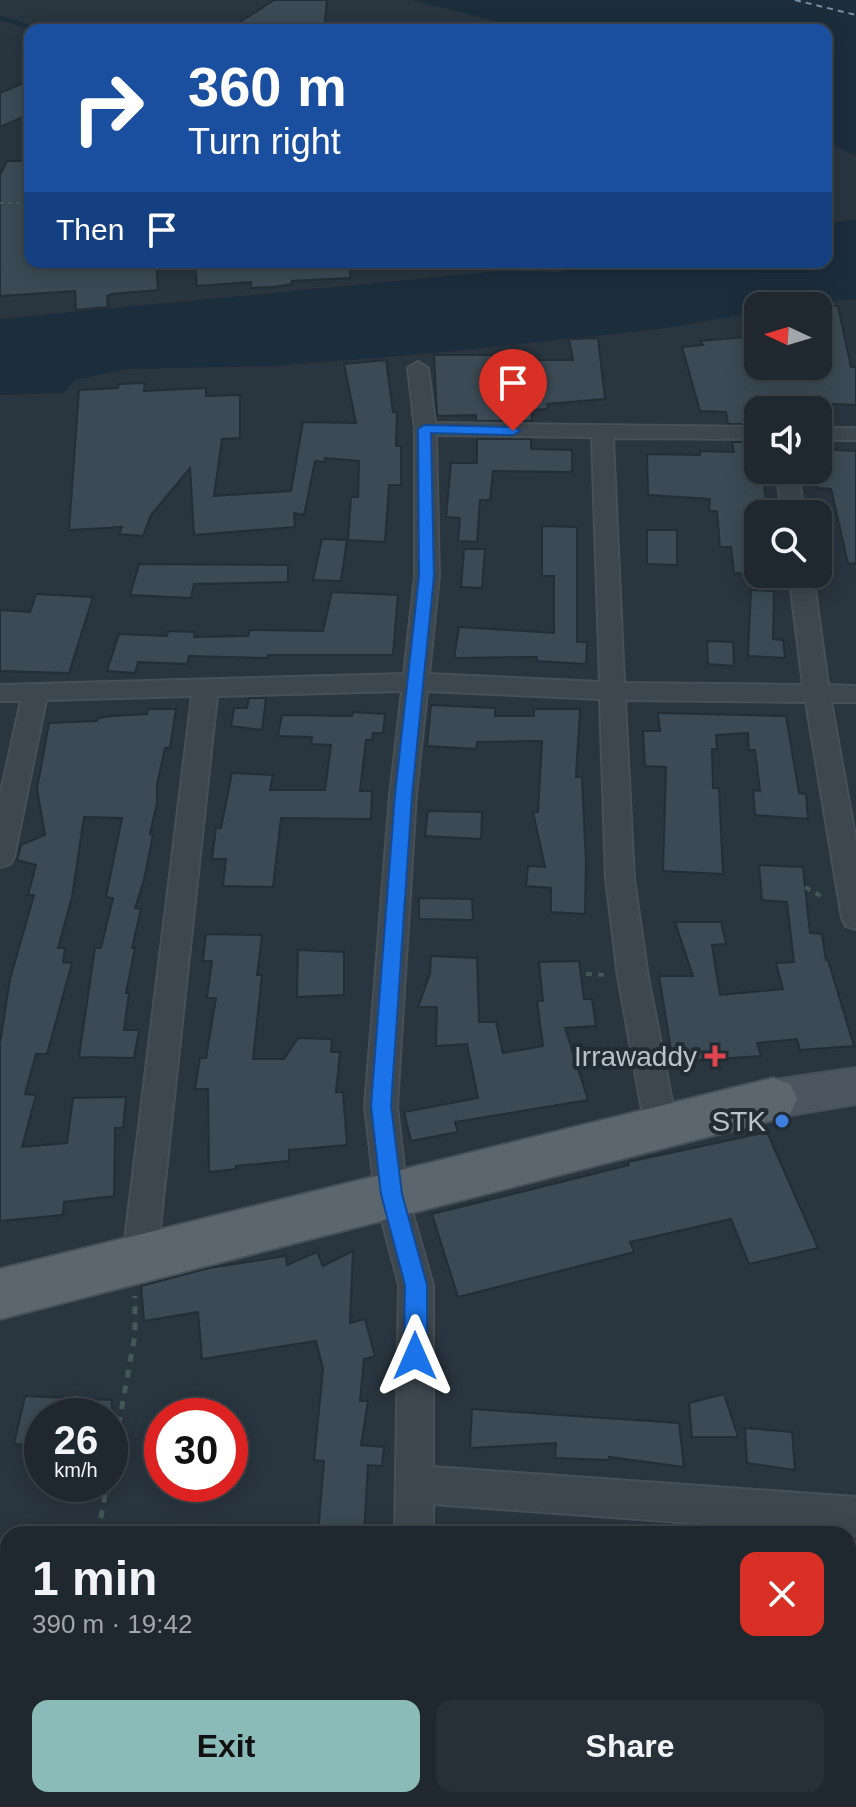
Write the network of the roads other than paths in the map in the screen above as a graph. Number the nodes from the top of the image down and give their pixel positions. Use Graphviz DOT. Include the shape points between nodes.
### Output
graph roads {
  1 [pos="418,368"];
  2 [pos="425,429"];
  3 [pos="602,432"];
  4 [pos="744,433"];
  5 [pos="832,434"];
  6 [pos="856,434"];
  7 [pos="803,588"];
  8 [pos="415,682"];
  9 [pos="206,686"];
  10 [pos="36,690"];
  11 [pos="612,691"];
  12 [pos="0,693"];
  13 [pos="856,694"];
  14 [pos="817,695"];
  15 [pos="0,857"];
  16 [pos="856,918"];
  17 [pos="856,1086"];
  18 [pos="773,1099"];
  19 [pos="856,1110"];
  20 [pos="661,1127"];
  21 [pos="391,1194"];
  22 [pos="137,1257"];
  23 [pos="0,1294"];
  24 [pos="414,1484"];
  25 [pos="856,1516"];
  26 [pos="414,1526"];
  1 -- 2 [label="street"];
  2 -- 3 [label="street"];
  2 -- 8 [label="street" via="427,576"];
  3 -- 4 [label="street"];
  3 -- 11 [label="street"];
  5 -- 6 [label="street"];
  7 -- 14 [label="street"];
  8 -- 9 [label="street"];
  8 -- 11 [label="street"];
  8 -- 21 [label="street" via="381,1106"];
  9 -- 10 [label="street"];
  9 -- 22 [label="street"];
  10 -- 12 [label="street"];
  10 -- 15 [label="street"];
  11 -- 14 [label="street"];
  11 -- 20 [label="street" via="620,879"];
  13 -- 14 [label="street"];
  14 -- 16 [label="street"];
  17 -- 18 [label="main road"];
  18 -- 19 [label="main road"];
  18 -- 20 [label="main road"];
  20 -- 21 [label="main road"];
  21 -- 22 [label="main road"];
  21 -- 24 [label="street" via="416,1285"];
  22 -- 23 [label="main road"];
  24 -- 25 [label="street"];
  24 -- 26 [label="street"];
}
